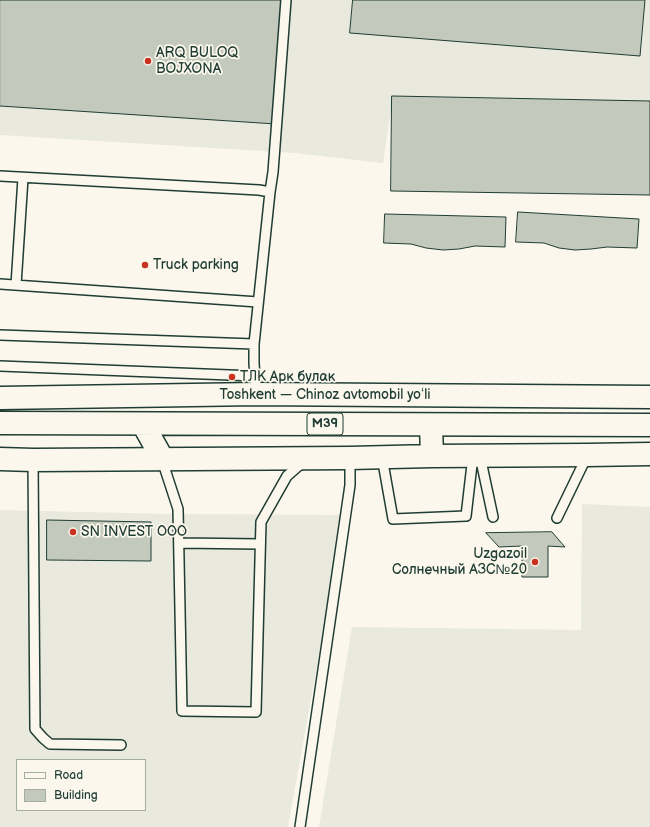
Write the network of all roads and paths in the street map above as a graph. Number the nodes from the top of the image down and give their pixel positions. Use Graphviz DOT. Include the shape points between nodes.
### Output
graph roads {
  1 [pos="286,0"];
  2 [pos="0,176"];
  3 [pos="23,178"];
  4 [pos="270,192"];
  5 [pos="0,284"];
  6 [pos="16,285"];
  7 [pos="258,302"];
  8 [pos="0,335"];
  9 [pos="254,344"];
  10 [pos="0,366"];
  11 [pos="256,385"];
  12 [pos="457,396"];
  13 [pos="650,397"];
  14 [pos="0,398"];
  15 [pos="0,423"];
  16 [pos="143,424"];
  17 [pos="441,425"];
  18 [pos="650,425"];
  19 [pos="650,454"];
  20 [pos="587,455"];
  21 [pos="432,456"];
  22 [pos="477,456"];
  23 [pos="382,457"];
  24 [pos="162,458"];
  25 [pos="307,458"];
  26 [pos="350,458"];
  27 [pos="0,459"];
  28 [pos="33,460"];
  29 [pos="493,517"];
  30 [pos="557,518"];
  31 [pos="179,543"];
  32 [pos="260,544"];
  33 [pos="121,745"];
  34 [pos="300,827"];
  1 -- 4 [label="lane"];
  2 -- 3 [label="lane"];
  3 -- 4 [label="lane"];
  3 -- 6 [label="lane"];
  4 -- 7 [label="lane"];
  5 -- 6 [label="lane"];
  6 -- 7 [label="lane"];
  7 -- 9 [label="lane"];
  8 -- 9 [label="lane"];
  9 -- 11 [label="lane"];
  10 -- 11 [label="lane"];
  11 -- 12 [label="main road, Toshkent — Chinoz avtomobil yoʻli / M39"];
  11 -- 14 [label="main road, Toshkent — Chinoz avtomobil yoʻli / M39"];
  12 -- 13 [label="main road, Toshkent — Chinoz avtomobil yoʻli / M39"];
  12 -- 17 [label="main road"];
  15 -- 16 [label="main road, Toshkent — Chinoz avtomobil yoʻli / M39"];
  16 -- 17 [label="main road, Toshkent — Chinoz avtomobil yoʻli / M39"];
  16 -- 24 [label="main road"];
  17 -- 18 [label="main road, Toshkent — Chinoz avtomobil yoʻli / M39"];
  17 -- 21 [label="main road"];
  19 -- 20 [label="main road"];
  20 -- 22 [label="main road"];
  20 -- 30 [label="lane"];
  21 -- 22 [label="main road"];
  21 -- 23 [label="main road"];
  22 -- 23 [label="lane" via="466,516 393,519"];
  22 -- 29 [label="lane"];
  23 -- 26 [label="main road"];
  24 -- 25 [label="main road"];
  24 -- 28 [label="main road"];
  24 -- 31 [label="lane" via="178,509"];
  25 -- 26 [label="main road"];
  25 -- 32 [label="lane" via="287,476 261,522"];
  26 -- 34 [label="lane" via="350,485"];
  27 -- 28 [label="main road"];
  28 -- 33 [label="lane" via="35,729 50,744"];
  31 -- 32 [label="lane"];
  31 -- 32 [label="lane" via="182,711 256,712"];
}
